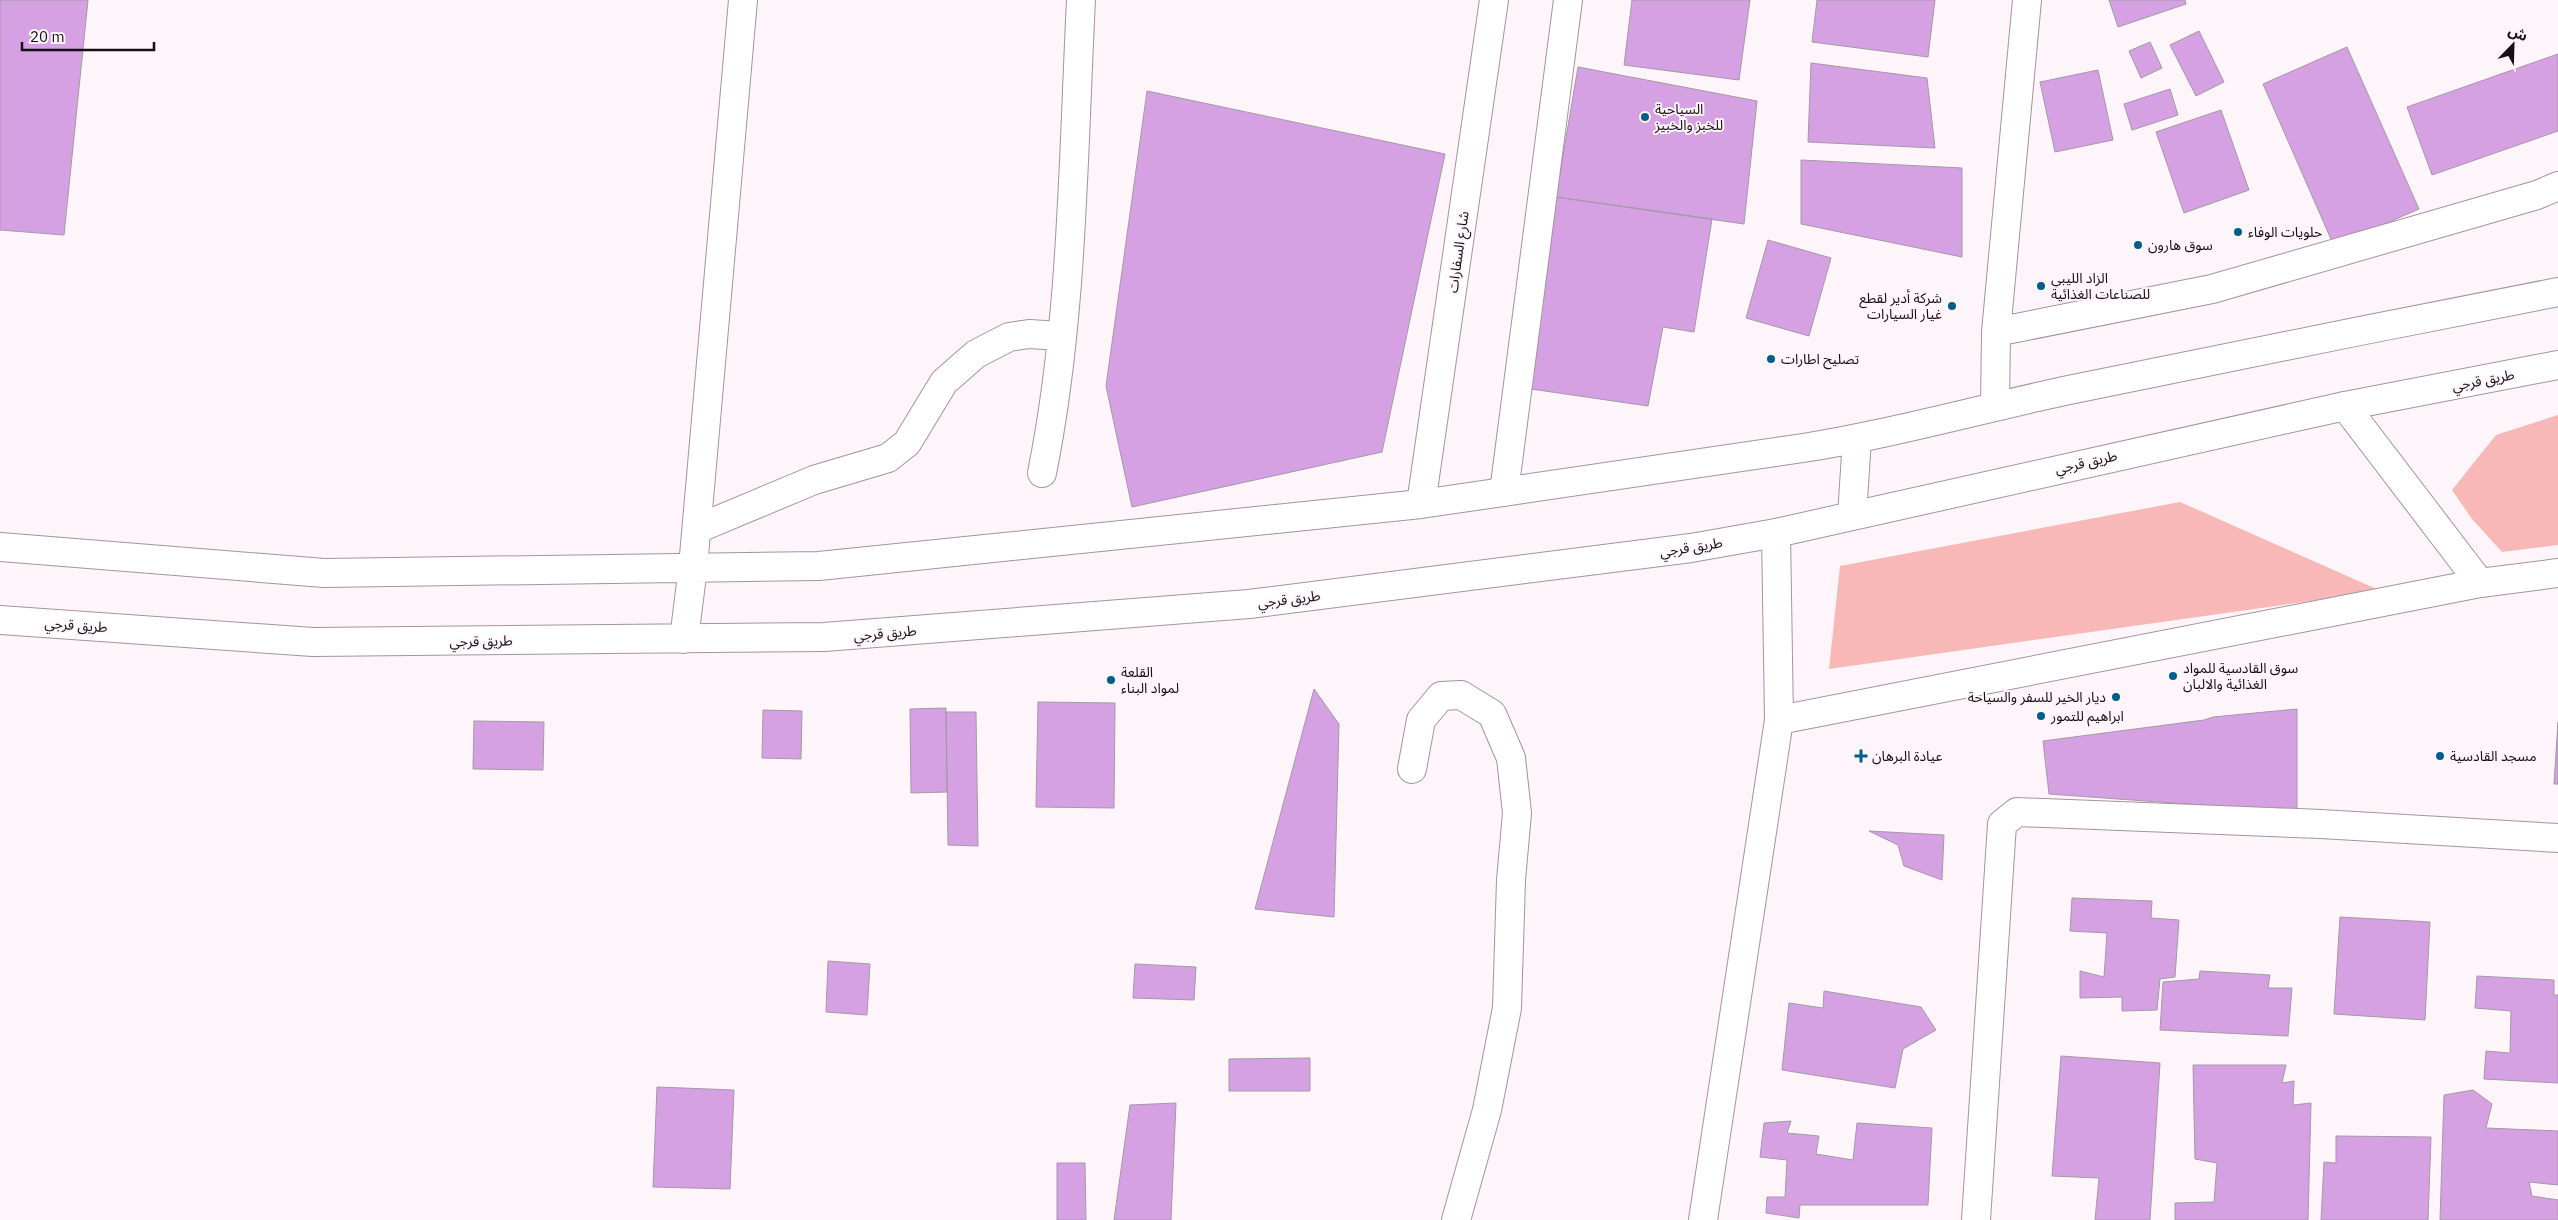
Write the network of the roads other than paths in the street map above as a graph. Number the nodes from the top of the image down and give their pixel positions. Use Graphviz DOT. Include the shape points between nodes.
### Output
graph roads {
  1 [pos="743,0"];
  2 [pos="1080,0"];
  3 [pos="1494,0"];
  4 [pos="1568,0"];
  5 [pos="2027,0"];
  6 [pos="2551,190"];
  7 [pos="2558,292"];
  8 [pos="1996,332"];
  9 [pos="1062,336"];
  10 [pos="2558,365"];
  11 [pos="1995,406"];
  12 [pos="2345,406"];
  13 [pos="1857,439"];
  14 [pos="1042,473"];
  15 [pos="1504,492"];
  16 [pos="1421,504"];
  17 [pos="1852,516"];
  18 [pos="697,529"];
  19 [pos="1776,533"];
  20 [pos="0,547"];
  21 [pos="693,567"];
  22 [pos="2558,574"];
  23 [pos="2480,583"];
  24 [pos="0,620"];
  25 [pos="684,639"];
  26 [pos="1779,720"];
  27 [pos="1412,769"];
  28 [pos="2558,838"];
  29 [pos="1456,1220"];
  30 [pos="1704,1220"];
  31 [pos="1976,1220"];
  1 -- 18 [label="main road"];
  2 -- 9 [label="main road" via="1070,235"];
  3 -- 16 [label="main road, شارع السفارات"];
  4 -- 15 [label="main road"];
  5 -- 8 [label="main road"];
  6 -- 8 [label="main road" via="2212,288"];
  7 -- 11 [label="main road"];
  8 -- 11 [label="main road"];
  9 -- 14 [label="main road"];
  9 -- 18 [label="main road" via="1029,334 1009,338 976,354 944,382 907,443 888,458 814,480"];
  10 -- 12 [label="main road, طريق قرجي"];
  11 -- 13 [label="main road"];
  12 -- 17 [label="main road, طريق قرجي"];
  12 -- 23 [label="main road"];
  13 -- 15 [label="main road"];
  13 -- 17 [label="main road"];
  15 -- 16 [label="main road"];
  16 -- 21 [label="main road" via="819,566"];
  17 -- 19 [label="main road, طريق قرجي"];
  18 -- 21 [label="main road"];
  19 -- 25 [label="main road, طريق قرجي" via="1691,548 1249,604 824,638"];
  19 -- 26 [label="main road"];
  20 -- 21 [label="main road" via="324,573"];
  21 -- 25 [label="main road"];
  22 -- 23 [label="main road"];
  23 -- 26 [label="main road"];
  24 -- 25 [label="main road, طريق قرجي" via="313,642"];
  26 -- 30 [label="main road"];
  27 -- 29 [label="main road" via="1422,720 1441,696 1460,695 1492,714 1511,758 1517,813 1511,880 1507,1008 1487,1110"];
  28 -- 31 [label="main road" via="2321,824 2017,812 2002,824"];
}
